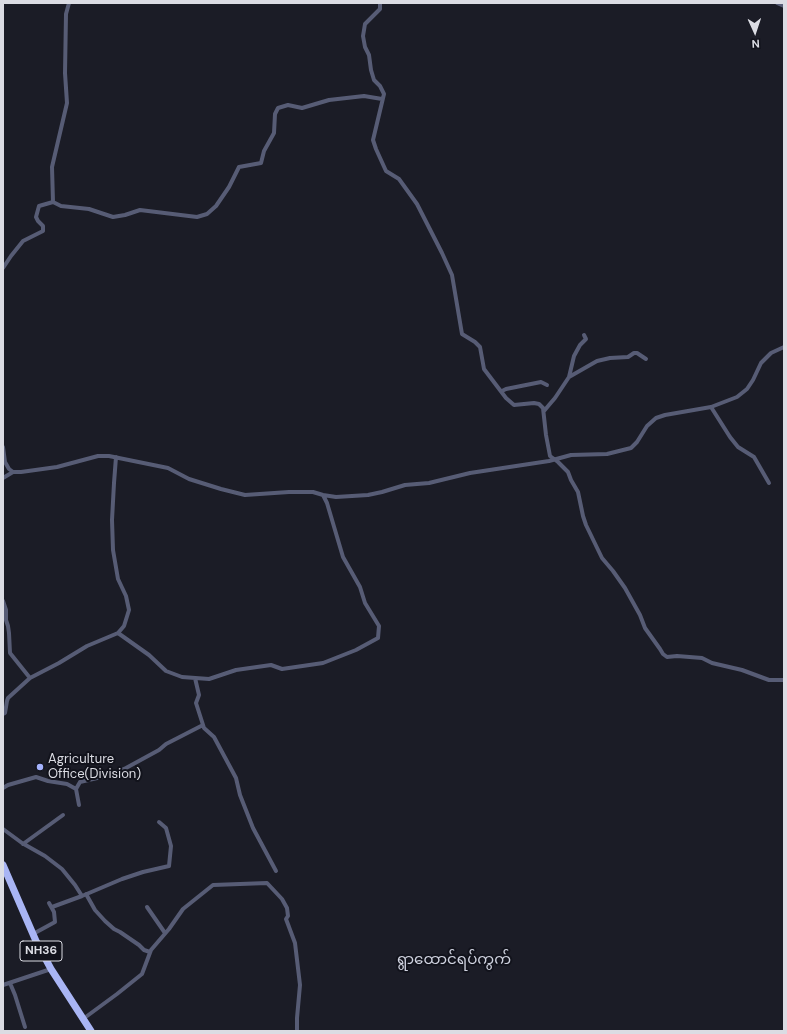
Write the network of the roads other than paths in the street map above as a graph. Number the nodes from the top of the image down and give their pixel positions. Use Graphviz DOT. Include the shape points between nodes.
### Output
graph roads {
  1 [pos="68,3"];
  2 [pos="380,3"];
  3 [pos="777,3"];
  4 [pos="784,6"];
  5 [pos="382,99"];
  6 [pos="53,202"];
  7 [pos="3,268"];
  8 [pos="584,335"];
  9 [pos="784,347"];
  10 [pos="646,359"];
  11 [pos="569,377"];
  12 [pos="547,385"];
  13 [pos="502,391"];
  14 [pos="711,407"];
  15 [pos="544,411"];
  16 [pos="3,447"];
  17 [pos="116,457"];
  18 [pos="555,459"];
  19 [pos="13,472"];
  20 [pos="3,478"];
  21 [pos="769,483"];
  22 [pos="323,495"];
  23 [pos="3,601"];
  24 [pos="118,633"];
  25 [pos="30,678"];
  26 [pos="195,678"];
  27 [pos="784,680"];
  28 [pos="4,714"];
  29 [pos="203,725"];
  30 [pos="3,788"];
  31 [pos="76,789"];
  32 [pos="79,805"];
  33 [pos="63,815"];
  34 [pos="159,822"];
  35 [pos="3,829"];
  36 [pos="23,844"];
  37 [pos="3,865"];
  38 [pos="276,871"];
  39 [pos="84,895"];
  40 [pos="147,907"];
  41 [pos="165,933"];
  42 [pos="33,935"];
  43 [pos="150,952"];
  44 [pos="51,969"];
  45 [pos="10,983"];
  46 [pos="3,985"];
  47 [pos="83,1019"];
  48 [pos="25,1027"];
  49 [pos="91,1031"];
  50 [pos="297,1031"];
  1 -- 6 [label="street" via="65,73 67,103 52,167"];
  2 -- 5 [label="street" via="380,9 365,24 363,36 374,80 384,94"];
  3 -- 4 [label="street"];
  5 -- 6 [label="street" via="364,96 329,100 302,108 288,105 278,108 275,114 274,133 264,151 261,163 238,167 221,200 207,214 197,217 140,210 125,216 113,217"];
  5 -- 13 [label="street" via="373,140 376,150 386,171 399,179 417,204 452,275 462,334 480,348 484,369"];
  6 -- 7 [label="street" via="39,206 36,217 43,226 43,231 23,241"];
  8 -- 11 [label="street" via="586,339 574,356"];
  9 -- 14 [label="street" via="771,353 761,363 747,389 737,397"];
  10 -- 11 [label="street" via="634,353 628,357 596,361"];
  11 -- 15 [label="street"];
  12 -- 13 [label="street" via="541,382"];
  13 -- 15 [label="street" via="514,405 534,403 539,404"];
  14 -- 18 [label="street" via="656,418 631,448 607,454 571,455"];
  14 -- 21 [label="street" via="738,447 754,457"];
  15 -- 18 [label="street" via="550,456"];
  16 -- 19 [label="street" via="5,462"];
  17 -- 19 [label="street" via="98,456 57,467"];
  17 -- 22 [label="street" via="168,468 189,479 246,494 313,492"];
  17 -- 24 [label="street" via="113,550 118,579 129,610 124,626"];
  18 -- 22 [label="street" via="470,473 429,483 405,485 368,495"];
  18 -- 27 [label="street" via="568,472 578,492 585,520 602,558 625,588 645,628 663,654 667,657 702,658 769,680"];
  19 -- 20 [label="street"];
  22 -- 26 [label="street" via="328,503 343,558 379,626 378,638 323,663 282,669 271,665 236,670 209,679"];
  23 -- 25 [label="street" via="10,653"];
  24 -- 25 [label="street" via="87,646"];
  24 -- 26 [label="street" via="166,671 182,677"];
  25 -- 28 [label="street" via="8,698"];
  26 -- 29 [label="street" via="199,695 196,702"];
  29 -- 31 [label="street" via="126,768 110,775 80,782"];
  29 -- 38 [label="street" via="214,737 236,778 253,828"];
  30 -- 31 [label="street" via="36,777 67,784"];
  31 -- 32 [label="street"];
  33 -- 36 [label="street"];
  34 -- 39 [label="street" via="166,828 171,846 169,866 122,879"];
  35 -- 36 [label="street"];
  36 -- 39 [label="street" via="62,869"];
  37 -- 42 [label="highway, NH36"];
  39 -- 42 [label="street" via="51,905 55,922"];
  39 -- 43 [label="street" via="114,929"];
  40 -- 41 [label="street"];
  41 -- 43 [label="street"];
  41 -- 50 [label="street" via="183,909 213,884 267,883 287,908 286,919 295,943 300,985"];
  42 -- 44 [label="highway, NH36"];
  43 -- 47 [label="street" via="142,974"];
  44 -- 45 [label="street"];
  44 -- 47 [label="highway, NH36"];
  45 -- 46 [label="street"];
  45 -- 48 [label="street"];
  47 -- 49 [label="highway, NH36"];
}
